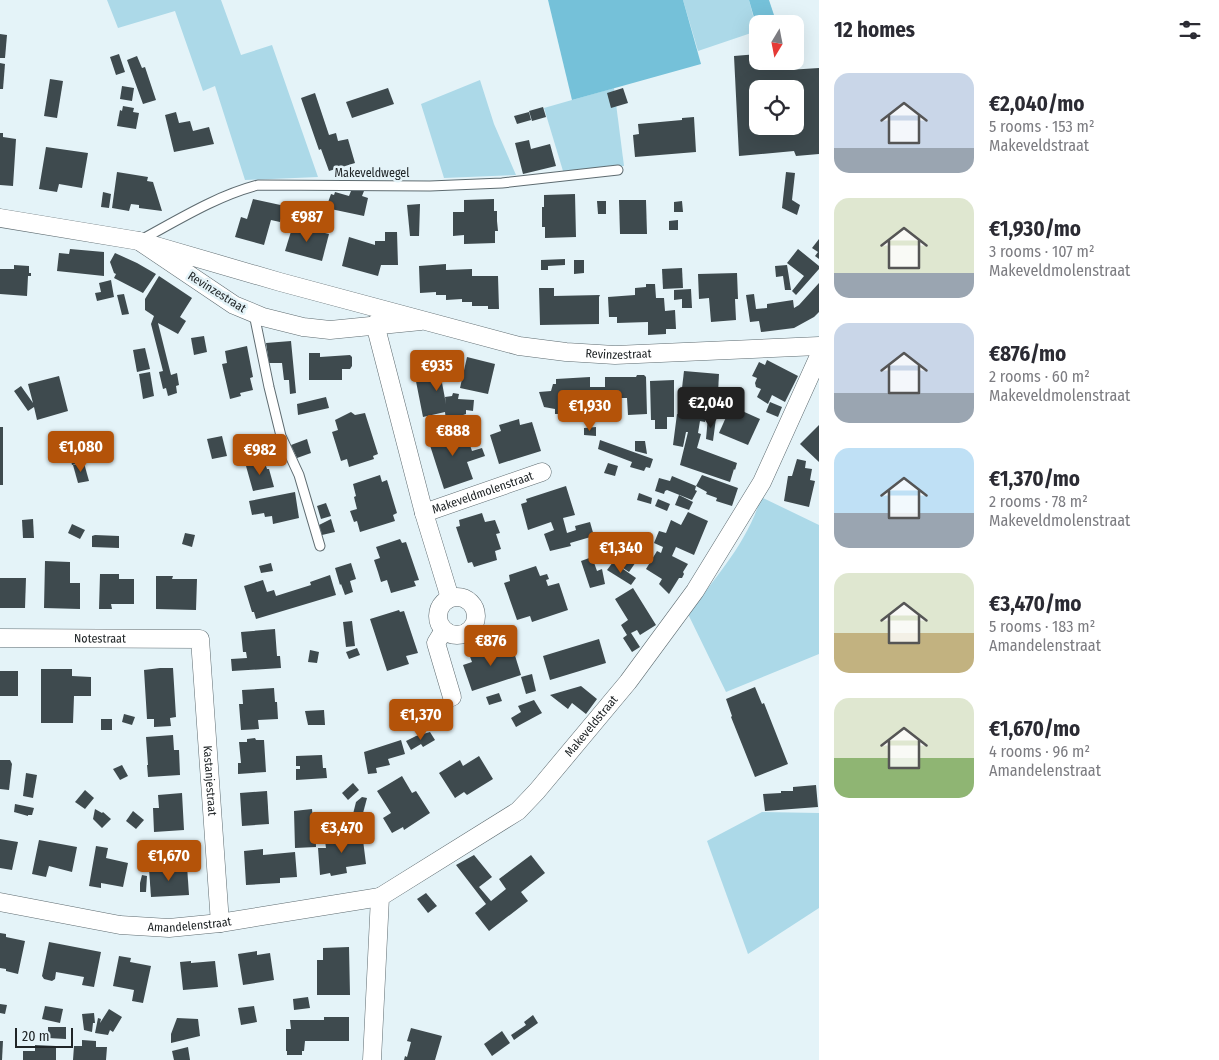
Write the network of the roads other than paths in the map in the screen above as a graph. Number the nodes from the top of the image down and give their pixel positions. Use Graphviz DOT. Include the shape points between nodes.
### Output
graph roads {
  1 [pos="618,170"];
  2 [pos="0,218"];
  3 [pos="139,241"];
  4 [pos="254,314"];
  5 [pos="421,321"];
  6 [pos="375,324"];
  7 [pos="819,346"];
  8 [pos="819,356"];
  9 [pos="542,472"];
  10 [pos="424,513"];
  11 [pos="320,546"];
  12 [pos="450,598"];
  13 [pos="444,630"];
  14 [pos="0,638"];
  15 [pos="200,639"];
  16 [pos="452,697"];
  17 [pos="380,896"];
  18 [pos="0,902"];
  19 [pos="220,922"];
  20 [pos="372,1060"];
  1 -- 3 [label="lane, Makeveldwegel" via="484,184 258,185 238,191"];
  2 -- 3 [label="street, Revinzestraat"];
  3 -- 4 [label="street, Revinzestraat" via="234,305"];
  3 -- 5 [label="street, Revinzestraat"];
  4 -- 6 [label="street, Revinzestraat" via="303,327 330,330"];
  4 -- 11 [label="lane" via="281,436 299,475"];
  5 -- 6 [label="street, Revinzestraat"];
  5 -- 7 [label="street, Revinzestraat" via="520,346 566,352 615,355"];
  6 -- 10 [label="street, Makeveldmolenstraat"];
  8 -- 17 [label="street, Makeveldstraat" via="762,482 695,592 628,682 518,811"];
  9 -- 10 [label="street, Makeveldmolenstraat"];
  10 -- 12 [label="street, Makeveldmolenstraat"];
  12 -- 13 [label="street" via="443,602 437,616"];
  12 -- 13 [label="street" via="468,600 475,610 476,619 467,632 459,635"];
  13 -- 16 [label="street" via="436,643"];
  14 -- 15 [label="street, Notestraat"];
  15 -- 19 [label="street, Kastanjestraat"];
  17 -- 19 [label="street, Amandelenstraat"];
  17 -- 20 [label="street"];
  18 -- 19 [label="street, Amandelenstraat" via="120,926 169,928"];
}
